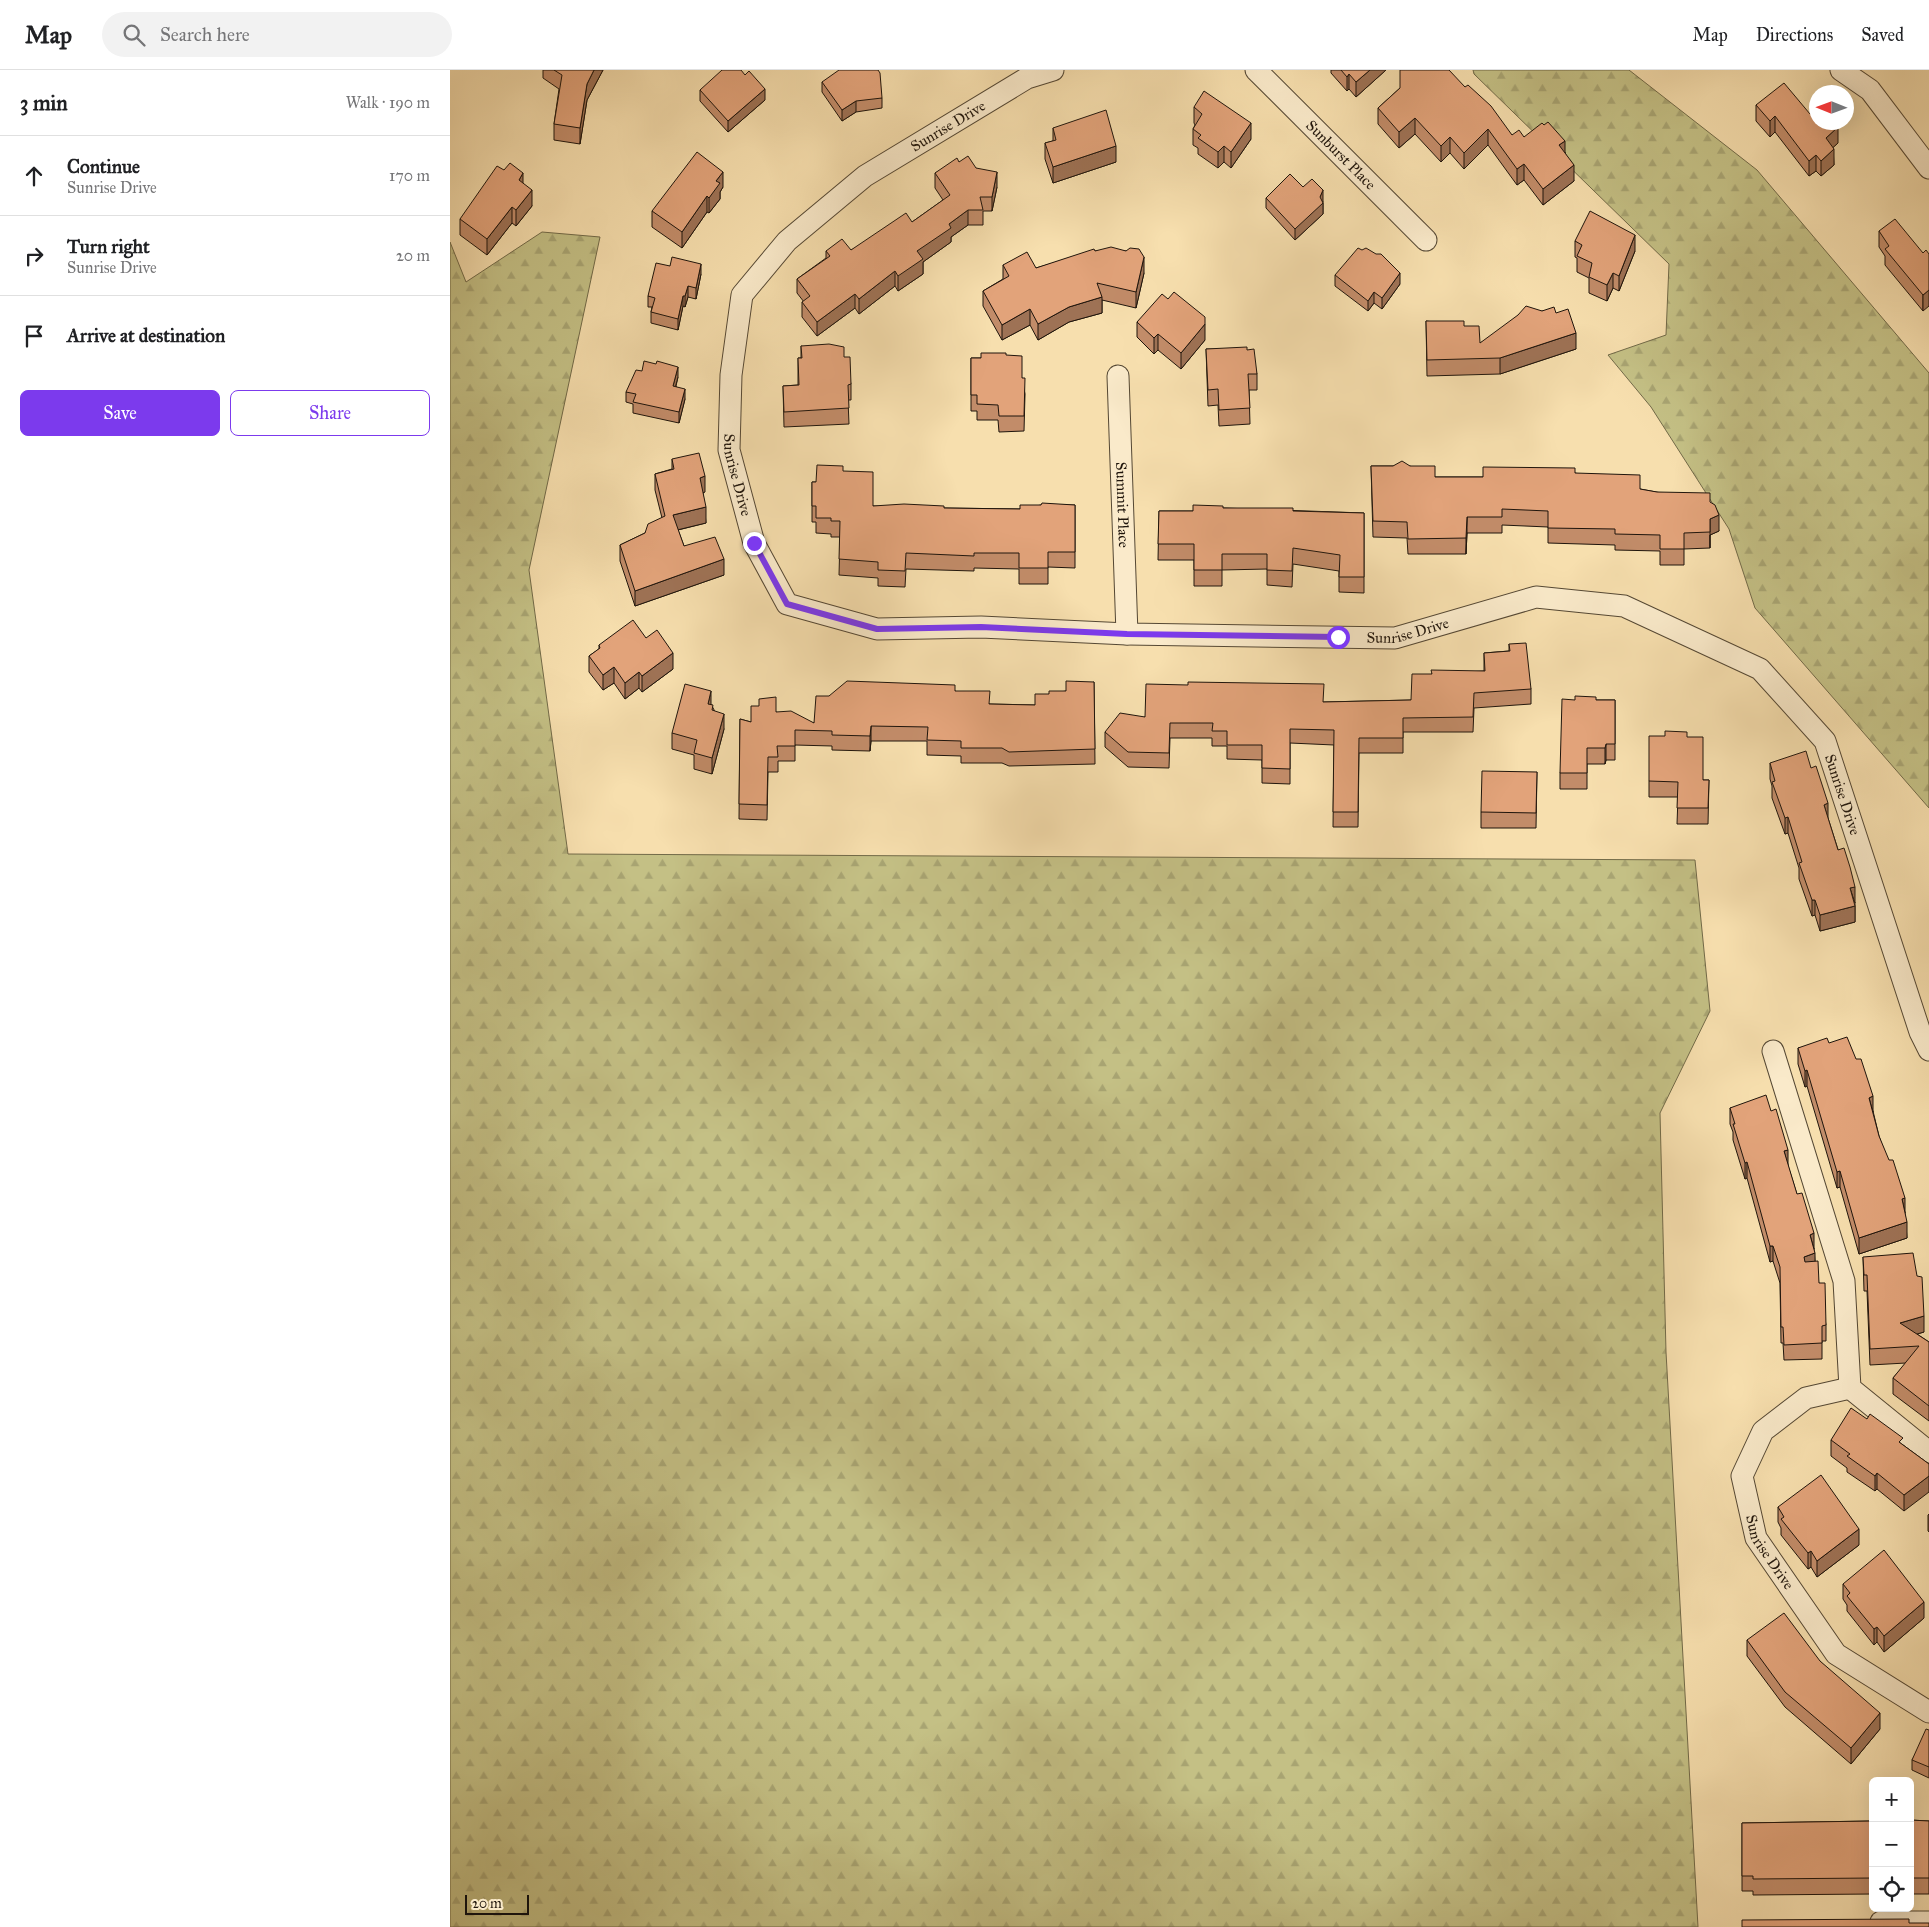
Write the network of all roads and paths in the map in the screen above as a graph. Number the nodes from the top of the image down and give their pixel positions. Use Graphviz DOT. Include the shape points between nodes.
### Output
graph roads {
  1 [pos="1053,70"];
  2 [pos="1256,70"];
  3 [pos="1840,70"];
  4 [pos="1929,168"];
  5 [pos="1426,240"];
  6 [pos="1118,376"];
  7 [pos="1127,634"];
  8 [pos="1929,1050"];
  9 [pos="1773,1051"];
  10 [pos="1850,1388"];
  11 [pos="1929,1452"];
  12 [pos="1929,1712"];
  13 [pos="1860,1921"];
  14 [pos="1929,1922"];
  1 -- 7 [label="street, Sunrise Drive" via="1027,78 865,176 787,241 742,295 730,375 729,450 754,543 787,604 877,629 981,627"];
  2 -- 5 [label="street, Sunburst Place"];
  3 -- 4 [label="street" via="1870,90"];
  6 -- 7 [label="street, Summit Place"];
  7 -- 8 [label="street, Sunrise Drive" via="1395,638 1536,597 1624,606 1760,669 1825,741 1920,1032"];
  9 -- 10 [label="street" via="1844,1281"];
  10 -- 11 [label="street"];
  10 -- 12 [label="street, Sunrise Drive" via="1806,1398 1763,1431 1742,1476 1756,1538 1836,1654"];
  13 -- 14 [label="street"];
}
